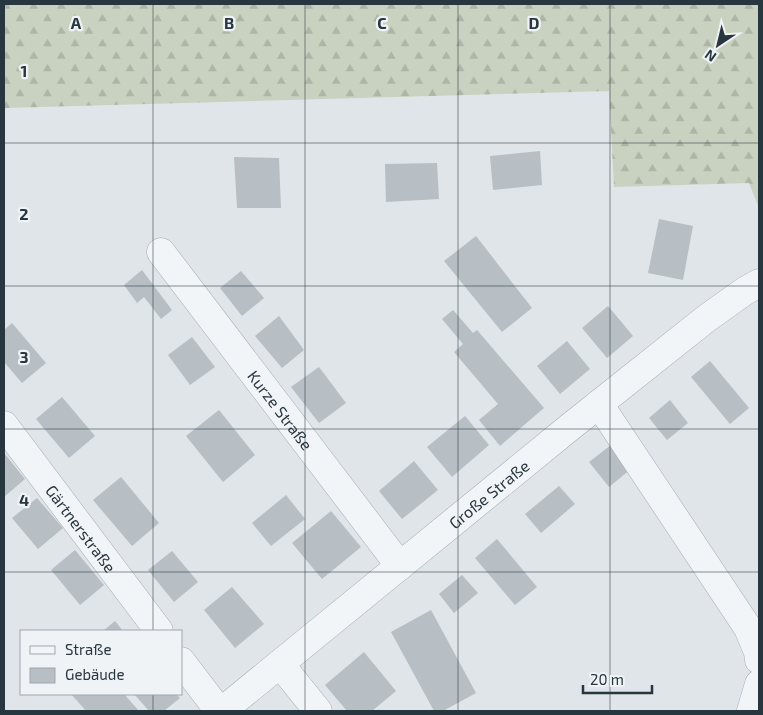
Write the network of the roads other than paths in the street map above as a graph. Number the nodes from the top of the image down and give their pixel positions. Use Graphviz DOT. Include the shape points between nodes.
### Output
graph roads {
  1 [pos="161,252"];
  2 [pos="759,283"];
  3 [pos="599,404"];
  4 [pos="4,425"];
  5 [pos="400,566"];
  6 [pos="158,630"];
  7 [pos="759,660"];
  8 [pos="182,661"];
  9 [pos="280,664"];
  10 [pos="759,684"];
  11 [pos="221,711"];
  12 [pos="318,711"];
  13 [pos="752,711"];
  1 -- 5 [label="street, Kurze Straße"];
  2 -- 3 [label="street, Große Straße" via="706,318"];
  3 -- 5 [label="street, Große Straße"];
  3 -- 7 [label="street" via="748,628"];
  4 -- 6 [label="street, Gärtnerstraße"];
  5 -- 9 [label="street, Große Straße"];
  8 -- 11 [label="street"];
  9 -- 11 [label="street, Große Straße"];
  9 -- 12 [label="street"];
  10 -- 13 [label="street"];
}
